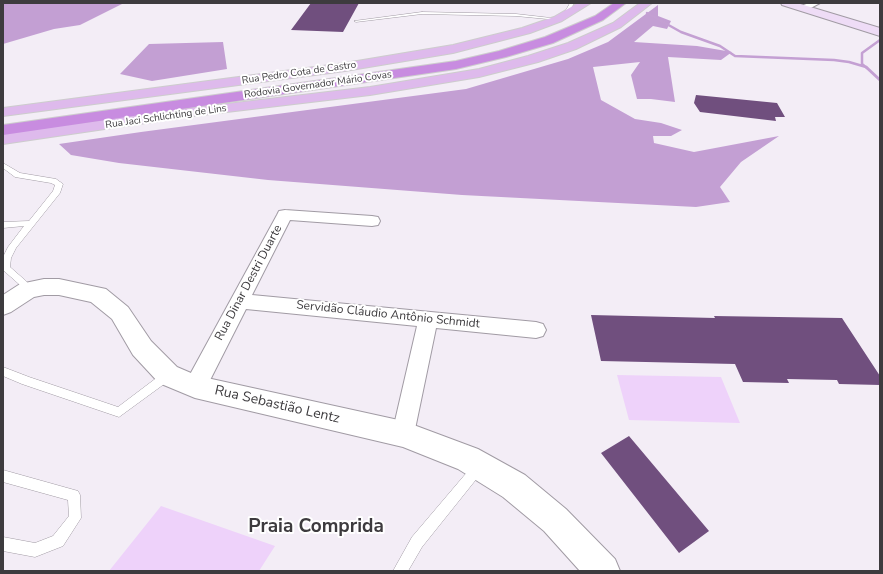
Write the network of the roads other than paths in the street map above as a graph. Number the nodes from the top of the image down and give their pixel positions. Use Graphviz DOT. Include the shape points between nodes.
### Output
graph roads {
  1 [pos="586,3"];
  2 [pos="608,3"];
  3 [pos="621,3"];
  4 [pos="647,3"];
  5 [pos="786,3"];
  6 [pos="816,3"];
  7 [pos="804,8"];
  8 [pos="566,11"];
  9 [pos="356,21"];
  10 [pos="880,32"];
  11 [pos="3,112"];
  12 [pos="3,123"];
  13 [pos="3,130"];
  14 [pos="3,139"];
  15 [pos="3,165"];
  16 [pos="372,221"];
  17 [pos="31,223"];
  18 [pos="3,225"];
  19 [pos="28,290"];
  20 [pos="240,301"];
  21 [pos="3,306"];
  22 [pos="428,319"];
  23 [pos="536,330"];
  24 [pos="3,371"];
  25 [pos="168,375"];
  26 [pos="195,387"];
  27 [pos="403,434"];
  28 [pos="480,466"];
  29 [pos="3,476"];
  30 [pos="3,544"];
  31 [pos="400,571"];
  32 [pos="603,571"];
  1 -- 8 [label="main road, Rua Pedro Cota de Castro"];
  2 -- 12 [label="highway, Rodovia Governador Mário Covas" via="581,19 543,35 462,57"];
  3 -- 13 [label="highway, Rodovia Governador Mário Covas" via="592,22 549,40 456,64"];
  4 -- 14 [label="main road, Rua Jaci Schlichting de Lins" via="628,18 583,42 533,60 480,73 370,91 186,113"];
  5 -- 7 [label="main road"];
  6 -- 7 [label="street"];
  7 -- 10 [label="main road"];
  8 -- 9 [label="lane" via="516,16 422,13"];
  8 -- 11 [label="main road, Rua Pedro Cota de Castro" via="526,31 423,55"];
  15 -- 17 [label="lane" via="18,175 59,184 57,191"];
  16 -- 20 [label="street, Rua Dinar Destri Duarte" via="285,215"];
  17 -- 18 [label="lane"];
  17 -- 19 [label="lane" via="6,258 6,268"];
  19 -- 21 [label="street"];
  19 -- 25 [label="street, Rua Sebastião Lentz" via="59,287 98,295 120,313 142,348"];
  20 -- 22 [label="street, Servidão Cláudio Antônio Schmidt"];
  20 -- 26 [label="street, Rua Dinar Destri Duarte"];
  22 -- 23 [label="street, Servidão Cláudio Antônio Schmidt"];
  22 -- 27 [label="street"];
  24 -- 25 [label="lane" via="119,412"];
  25 -- 26 [label="street, Rua Sebastião Lentz"];
  26 -- 27 [label="street, Rua Sebastião Lentz"];
  27 -- 28 [label="street, Rua Sebastião Lentz"];
  28 -- 31 [label="lane" via="417,542"];
  28 -- 32 [label="street, Rua Sebastião Lentz" via="514,486 555,520"];
  29 -- 30 [label="lane" via="74,495 75,518 58,541 35,550"];
}
